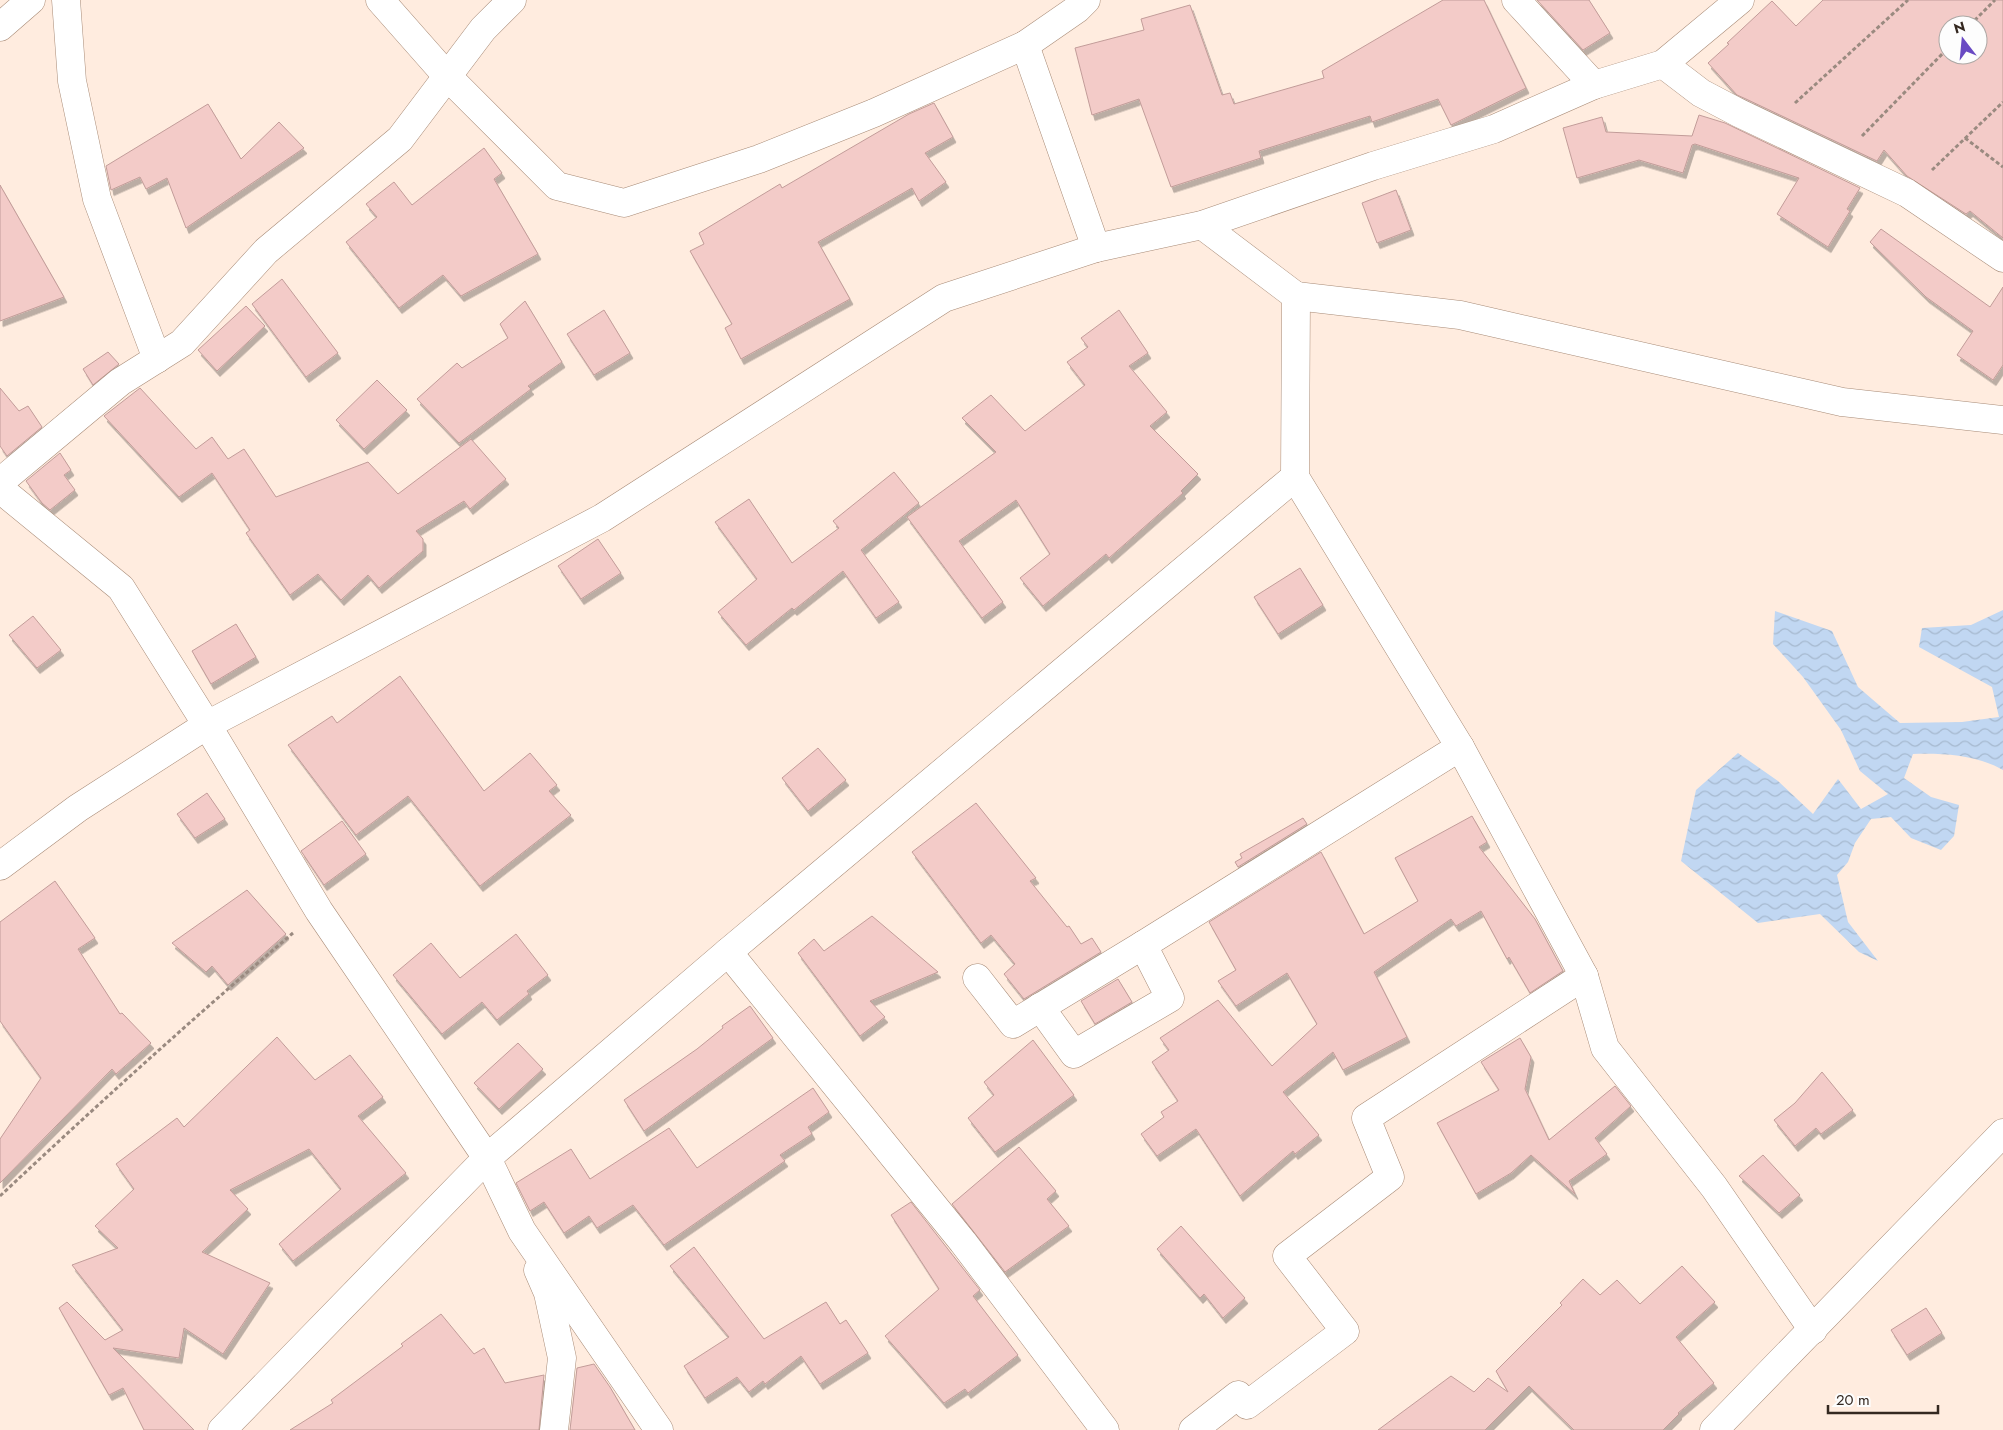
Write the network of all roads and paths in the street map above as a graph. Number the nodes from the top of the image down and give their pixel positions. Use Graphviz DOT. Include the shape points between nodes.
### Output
graph roads {
  1 [pos="31,0"];
  2 [pos="66,0"];
  3 [pos="380,0"];
  4 [pos="512,0"];
  5 [pos="1086,0"];
  6 [pos="1516,0"];
  7 [pos="1740,0"];
  8 [pos="1908,0"];
  9 [pos="1995,0"];
  10 [pos="1980,15"];
  11 [pos="0,28"];
  12 [pos="1025,45"];
  13 [pos="1938,58"];
  14 [pos="1663,64"];
  15 [pos="447,76"];
  16 [pos="1594,85"];
  17 [pos="2003,102"];
  18 [pos="1768,127"];
  19 [pos="1965,138"];
  20 [pos="1839,160"];
  21 [pos="2003,167"];
  22 [pos="1908,192"];
  23 [pos="1202,225"];
  24 [pos="1096,248"];
  25 [pos="2003,258"];
  26 [pos="1296,296"];
  27 [pos="157,358"];
  28 [pos="2003,420"];
  29 [pos="1295,477"];
  30 [pos="0,482"];
  31 [pos="0,489"];
  32 [pos="207,725"];
  33 [pos="1460,747"];
  34 [pos="0,866"];
  35 [pos="319,911"];
  36 [pos="1143,945"];
  37 [pos="728,952"];
  38 [pos="1584,976"];
  39 [pos="977,978"];
  40 [pos="1040,1007"];
  41 [pos="2003,1133"];
  42 [pos="487,1158"];
  43 [pos="0,1196"];
  44 [pos="522,1231"];
  45 [pos="1813,1330"];
  46 [pos="1716,1429"];
  47 [pos="222,1430"];
  48 [pos="554,1430"];
  49 [pos="659,1430"];
  50 [pos="1105,1430"];
  51 [pos="1193,1430"];
  1 -- 11 [label="street"];
  2 -- 27 [label="street" via="72,82 97,199"];
  3 -- 15 [label="street"];
  4 -- 15 [label="street" via="483,29"];
  5 -- 12 [label="street"];
  6 -- 16 [label="street"];
  7 -- 14 [label="street"];
  8 -- 18 [label="path"];
  9 -- 10 [label="path"];
  12 -- 15 [label="street" via="874,113 768,156 624,203 557,186"];
  12 -- 24 [label="street"];
  13 -- 20 [label="path"];
  14 -- 16 [label="street"];
  14 -- 18 [label="street" via="1701,93"];
  15 -- 27 [label="street" via="400,139 266,251 182,343"];
  16 -- 23 [label="street" via="1494,129 1373,166"];
  17 -- 19 [label="path"];
  18 -- 20 [label="street"];
  19 -- 21 [label="path"];
  19 -- 22 [label="path"];
  20 -- 22 [label="street"];
  22 -- 25 [label="street"];
  23 -- 24 [label="street"];
  23 -- 26 [label="street"];
  24 -- 32 [label="street" via="944,298 602,518"];
  26 -- 28 [label="street" via="1460,314 1842,402"];
  26 -- 29 [label="street"];
  27 -- 30 [label="street" via="120,382"];
  29 -- 33 [label="street"];
  29 -- 37 [label="street"];
  31 -- 32 [label="street" via="121,588"];
  32 -- 34 [label="street" via="78,808"];
  32 -- 35 [label="street"];
  33 -- 36 [label="street"];
  33 -- 38 [label="street"];
  35 -- 42 [label="street"];
  35 -- 43 [label="path" via="217,997"];
  36 -- 40 [label="street"];
  36 -- 40 [label="street" via="1170,998 1074,1054"];
  37 -- 42 [label="street"];
  37 -- 50 [label="street" via="963,1242"];
  38 -- 45 [label="street" via="1605,1048 1714,1187"];
  38 -- 51 [label="street" via="1366,1118 1390,1177 1287,1256 1345,1331 1247,1405 1238,1395"];
  39 -- 40 [label="street" via="1013,1024"];
  41 -- 45 [label="street"];
  42 -- 44 [label="street"];
  42 -- 47 [label="street"];
  44 -- 48 [label="street" via="548,1293 562,1358"];
  44 -- 49 [label="street"];
  45 -- 46 [label="street"];
}
